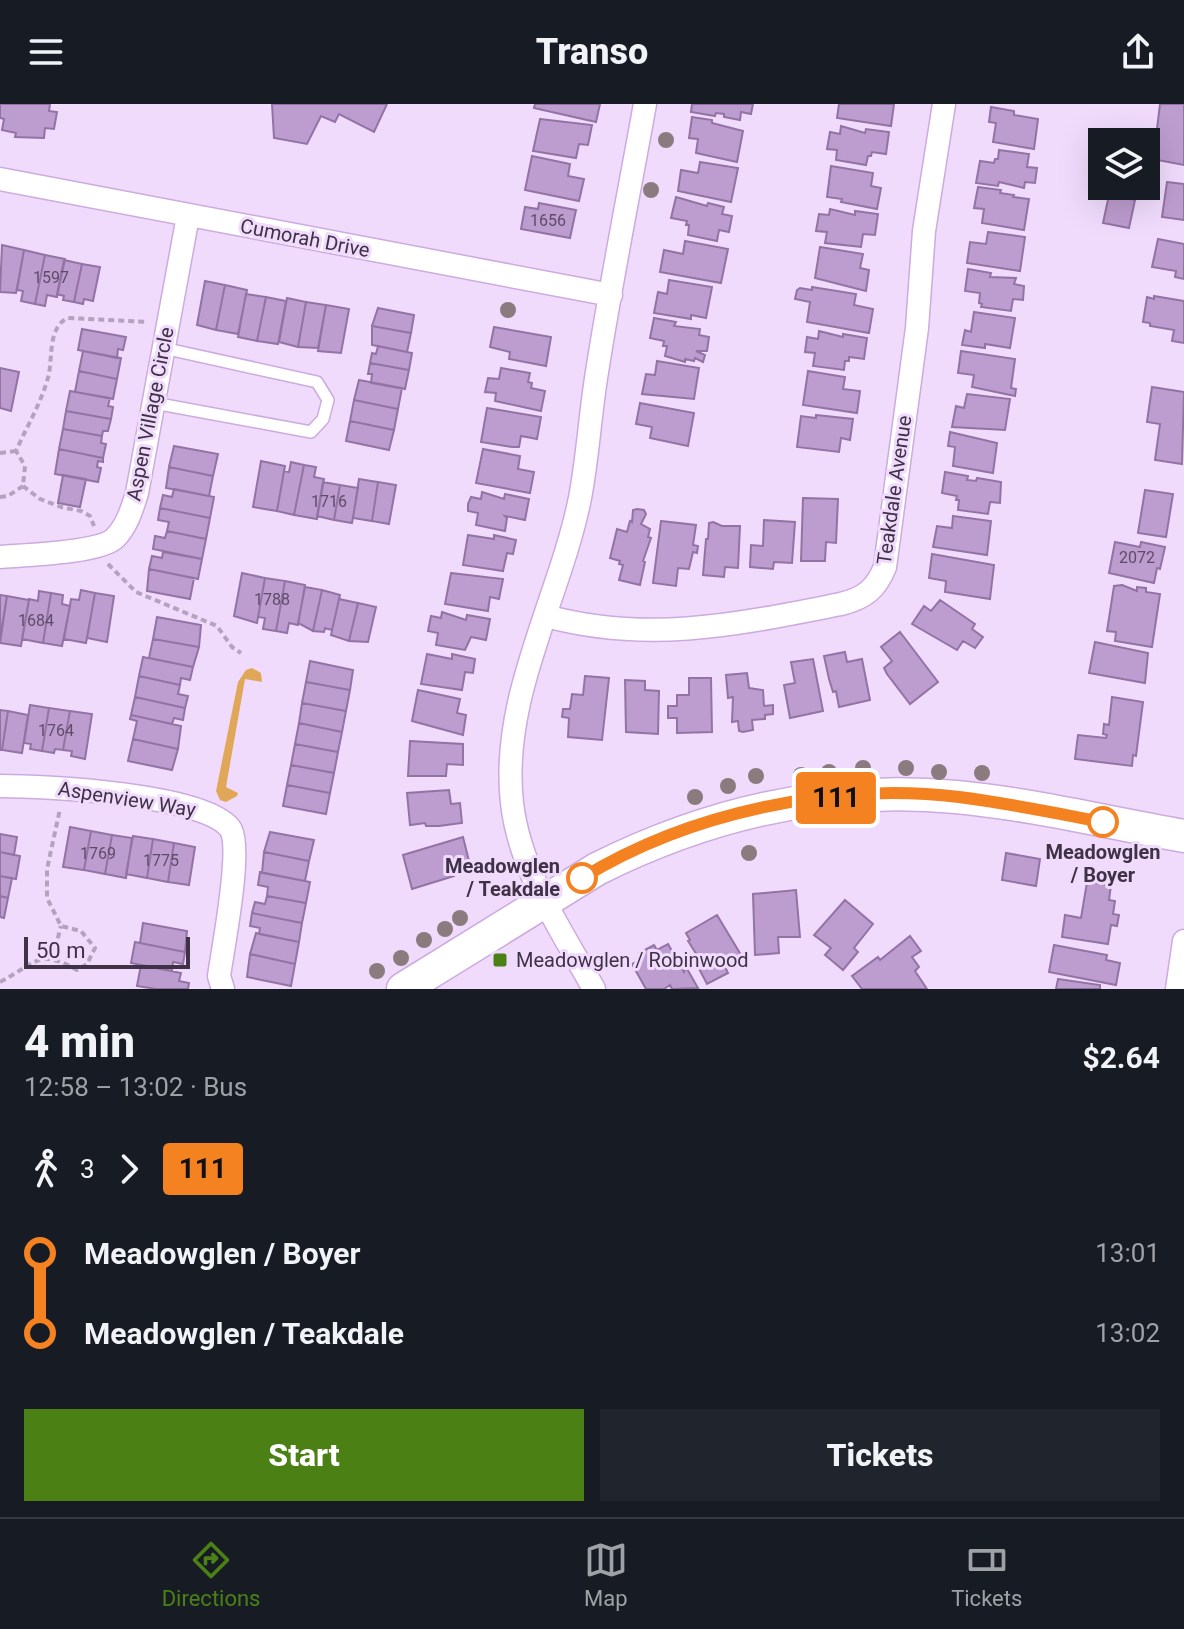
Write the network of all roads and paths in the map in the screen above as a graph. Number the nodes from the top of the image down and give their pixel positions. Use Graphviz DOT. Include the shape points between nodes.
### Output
graph roads {
  1 [pos="645,104"];
  2 [pos="944,104"];
  3 [pos="0,179"];
  4 [pos="188,216"];
  5 [pos="611,295"];
  6 [pos="167,325"];
  7 [pos="163,348"];
  8 [pos="154,403"];
  9 [pos="16,451"];
  10 [pos="0,453"];
  11 [pos="23,486"];
  12 [pos="0,497"];
  13 [pos="100,547"];
  14 [pos="0,557"];
  15 [pos="546,616"];
  16 [pos="241,653"];
  17 [pos="0,786"];
  18 [pos="65,787"];
  19 [pos="1184,836"];
  20 [pos="545,901"];
  21 [pos="61,926"];
  22 [pos="1184,941"];
  23 [pos="56,958"];
  24 [pos="0,982"];
  25 [pos="223,989"];
  26 [pos="403,989"];
  27 [pos="594,989"];
  28 [pos="1177,989"];
  1 -- 5 [label="street"];
  2 -- 15 [label="street, Teakdale Avenue" via="885,567 874,589 841,604 684,630 582,626"];
  3 -- 4 [label="street, Cumorah Drive"];
  4 -- 5 [label="street, Cumorah Drive"];
  4 -- 6 [label="street, Aspen Village Circle"];
  5 -- 15 [label="street" via="580,497"];
  6 -- 7 [label="street, Aspen Village Circle"];
  6 -- 9 [label="path" via="60,321 48,380"];
  7 -- 8 [label="street, Aspen Village Circle"];
  7 -- 8 [label="lane" via="317,382 328,400 323,419 311,432"];
  8 -- 13 [label="street, Aspen Village Circle" via="129,517 115,539"];
  9 -- 10 [label="path"];
  9 -- 11 [label="path" via="25,466"];
  11 -- 12 [label="path"];
  11 -- 13 [label="path" via="40,499 90,516"];
  13 -- 14 [label="street"];
  13 -- 16 [label="path" via="136,592 217,626"];
  15 -- 20 [label="street" via="522,691 512,745 512,801 522,854"];
  17 -- 18 [label="street, Aspenview Way"];
  18 -- 21 [label="path" via="47,869 47,898"];
  18 -- 25 [label="street, Aspenview Way" via="198,809 231,830 236,851 219,976"];
  19 -- 20 [label="street" via="958,797 877,794 798,801 656,841"];
  20 -- 26 [label="street"];
  20 -- 27 [label="street"];
  21 -- 23 [label="path"];
  21 -- 23 [label="path" via="81,931 95,948 77,970"];
  22 -- 28 [label="street"];
  23 -- 24 [label="path" via="25,966"];
}
